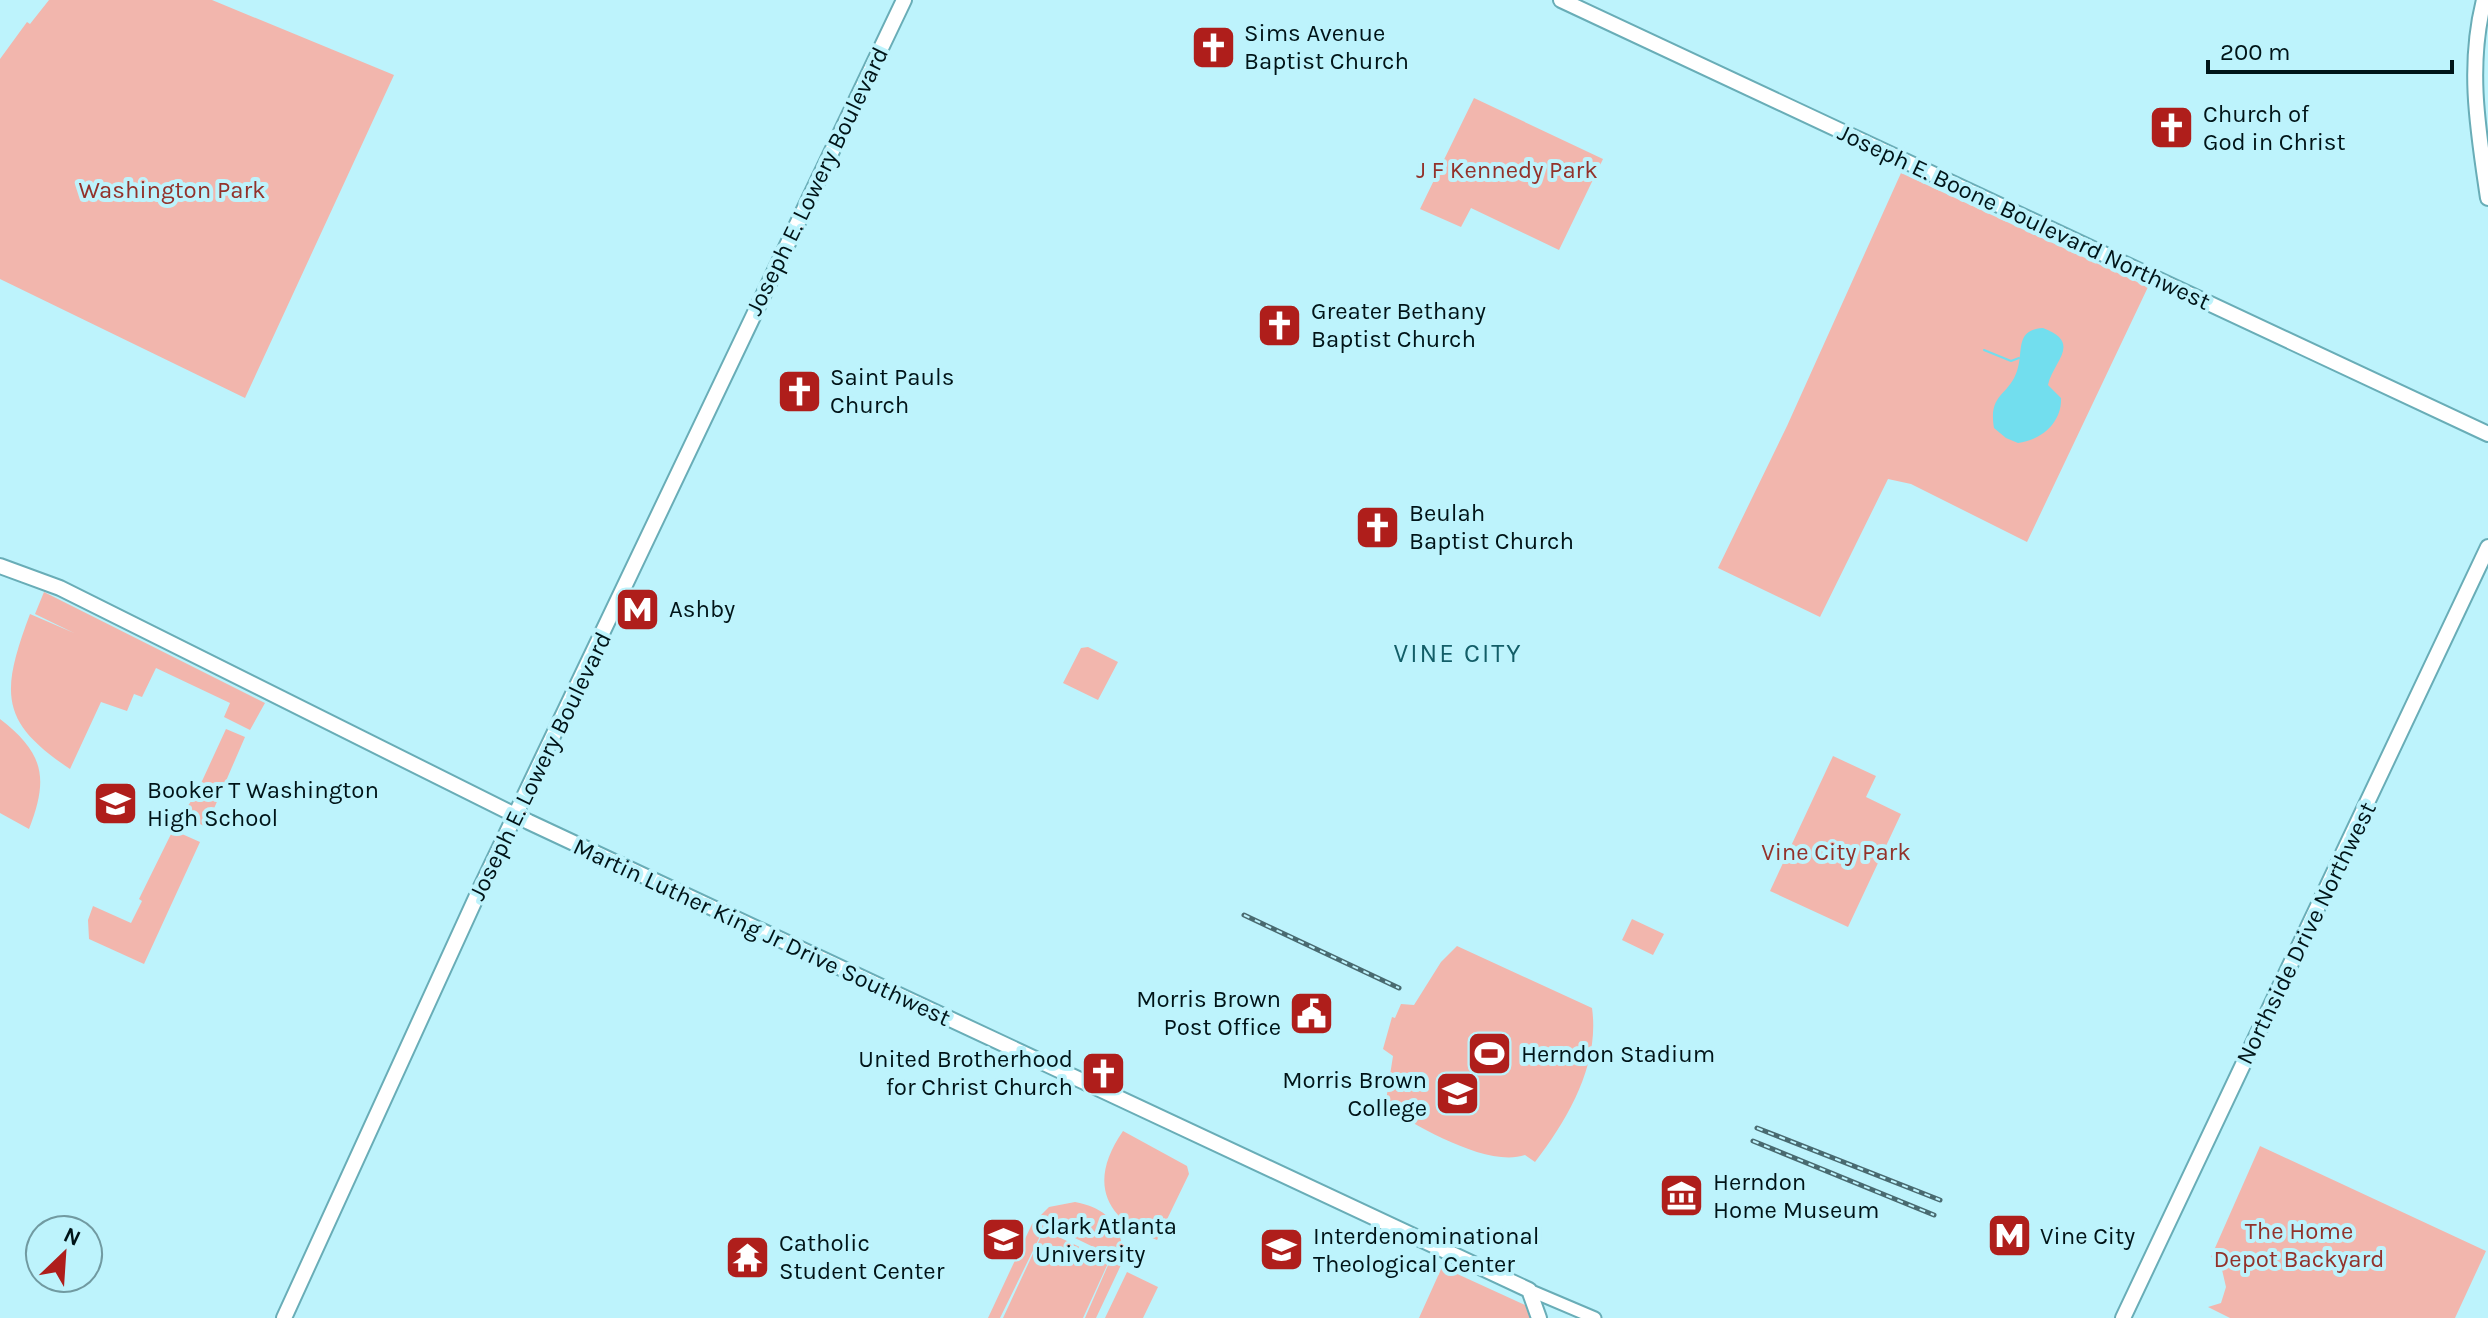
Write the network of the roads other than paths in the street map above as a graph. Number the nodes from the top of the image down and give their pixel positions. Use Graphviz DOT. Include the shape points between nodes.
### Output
graph roads {
  1 [pos="904,0"];
  2 [pos="1561,0"];
  3 [pos="2484,0"];
  4 [pos="2488,198"];
  5 [pos="2488,434"];
  6 [pos="2488,547"];
  7 [pos="0,566"];
  8 [pos="517,816"];
  9 [pos="1529,1290"];
  10 [pos="284,1318"];
  11 [pos="1539,1318"];
  12 [pos="1581,1318"];
  13 [pos="1595,1318"];
  14 [pos="2123,1318"];
  1 -- 8 [label="main road, Joseph E. Lowery Boulevard"];
  2 -- 5 [label="main road, Joseph E. Boone Boulevard Northwest"];
  3 -- 4 [label="main road" via="2473,76"];
  6 -- 14 [label="main road, Northside Drive Northwest"];
  7 -- 8 [label="main road, Martin Luther King Jr Drive Southwest" via="60,588"];
  8 -- 9 [label="main road, Martin Luther King Jr Drive Southwest"];
  8 -- 10 [label="main road, Joseph E. Lowery Boulevard"];
  9 -- 11 [label="main road"];
  9 -- 12 [label="street"];
  9 -- 13 [label="street"];
}
